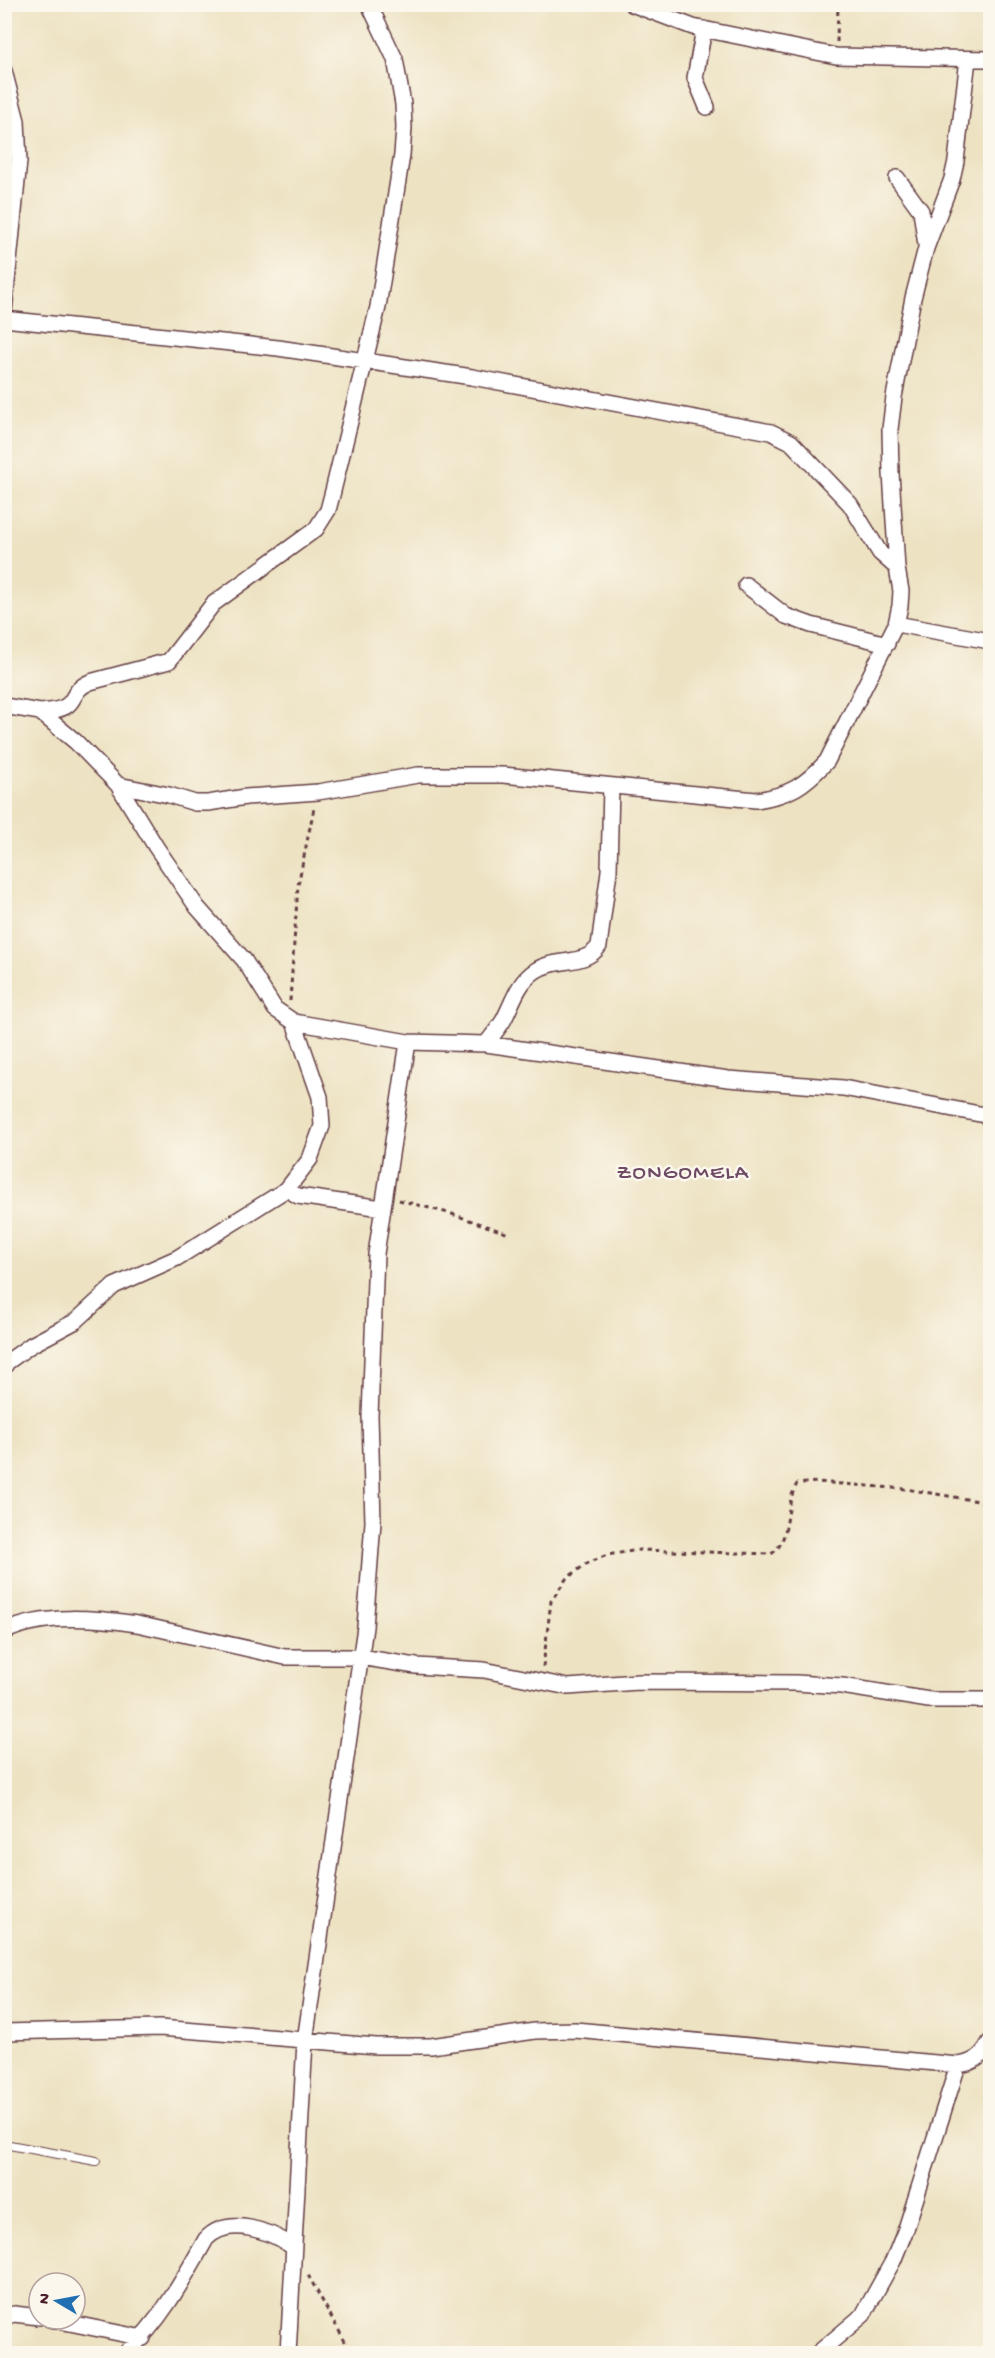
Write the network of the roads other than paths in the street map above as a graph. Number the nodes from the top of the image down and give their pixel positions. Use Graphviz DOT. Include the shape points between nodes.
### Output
graph roads {
  1 [pos="369,4"];
  2 [pos="632,4"];
  3 [pos="704,29"];
  4 [pos="968,59"];
  5 [pos="990,59"];
  6 [pos="4,72"];
  7 [pos="707,107"];
  8 [pos="897,178"];
  9 [pos="926,248"];
  10 [pos="4,312"];
  11 [pos="4,319"];
  12 [pos="365,362"];
  13 [pos="897,568"];
  14 [pos="746,585"];
  15 [pos="896,624"];
  16 [pos="990,641"];
  17 [pos="887,644"];
  18 [pos="4,706"];
  19 [pos="40,712"];
  20 [pos="118,785"];
  21 [pos="611,786"];
  22 [pos="290,1020"];
  23 [pos="408,1042"];
  24 [pos="486,1044"];
  25 [pos="990,1116"];
  26 [pos="287,1189"];
  27 [pos="383,1202"];
  28 [pos="5,1365"];
  29 [pos="4,1632"];
  30 [pos="360,1657"];
  31 [pos="990,1700"];
  32 [pos="4,2032"];
  33 [pos="305,2041"];
  34 [pos="990,2042"];
  35 [pos="958,2065"];
  36 [pos="4,2144"];
  37 [pos="96,2161"];
  38 [pos="293,2247"];
  39 [pos="27,2316"];
  40 [pos="4,2317"];
  41 [pos="87,2327"];
  42 [pos="142,2338"];
  43 [pos="125,2354"];
  44 [pos="288,2354"];
  45 [pos="817,2354"];
  1 -- 12 [label="street" via="394,59 404,128 378,307"];
  2 -- 3 [label="street"];
  3 -- 4 [label="street" via="836,56"];
  3 -- 7 [label="street" via="695,78"];
  4 -- 5 [label="street"];
  4 -- 9 [label="street" via="956,161"];
  6 -- 10 [label="street" via="17,121 19,161"];
  8 -- 9 [label="street" via="921,211"];
  9 -- 13 [label="street" via="902,352 890,429"];
  11 -- 12 [label="street" via="190,338"];
  12 -- 13 [label="street" via="472,377 771,432 790,442 850,504 880,553"];
  12 -- 19 [label="street" via="330,504 316,529 213,604 169,661 90,682 79,687 65,708"];
  13 -- 15 [label="street" via="901,591"];
  14 -- 17 [label="street" via="786,616"];
  15 -- 16 [label="street"];
  15 -- 17 [label="street"];
  17 -- 21 [label="street" via="827,761 794,790 756,800"];
  18 -- 19 [label="street"];
  19 -- 20 [label="street" via="76,741"];
  20 -- 21 [label="street" via="201,803 318,792 418,775 503,775"];
  20 -- 22 [label="street" via="197,907 244,960 272,1005"];
  21 -- 24 [label="street" via="609,871 598,946 578,960 551,963 534,971"];
  22 -- 23 [label="street"];
  22 -- 26 [label="street" via="320,1097 322,1126 310,1159"];
  23 -- 24 [label="street"];
  23 -- 27 [label="street"];
  24 -- 25 [label="street" via="728,1079 843,1088"];
  26 -- 27 [label="street" via="298,1196"];
  26 -- 28 [label="street" via="177,1258 114,1286 75,1321"];
  27 -- 30 [label="street" via="372,1317 373,1522"];
  29 -- 30 [label="street" via="26,1623 112,1621 285,1657"];
  30 -- 31 [label="street" via="416,1666 484,1670 573,1687 638,1682 806,1684 843,1686 929,1701"];
  30 -- 33 [label="street"];
  32 -- 33 [label="street" via="160,2028"];
  33 -- 35 [label="street" via="431,2046 535,2031 574,2030"];
  33 -- 38 [label="street"];
  34 -- 35 [label="street" via="978,2058"];
  35 -- 45 [label="street" via="893,2261 863,2315"];
  36 -- 37 [label="lane"];
  38 -- 42 [label="street" via="260,2230 225,2227 213,2231 170,2302"];
  38 -- 44 [label="street"];
  39 -- 40 [label="street"];
  41 -- 42 [label="street"];
  42 -- 43 [label="street"];
}
